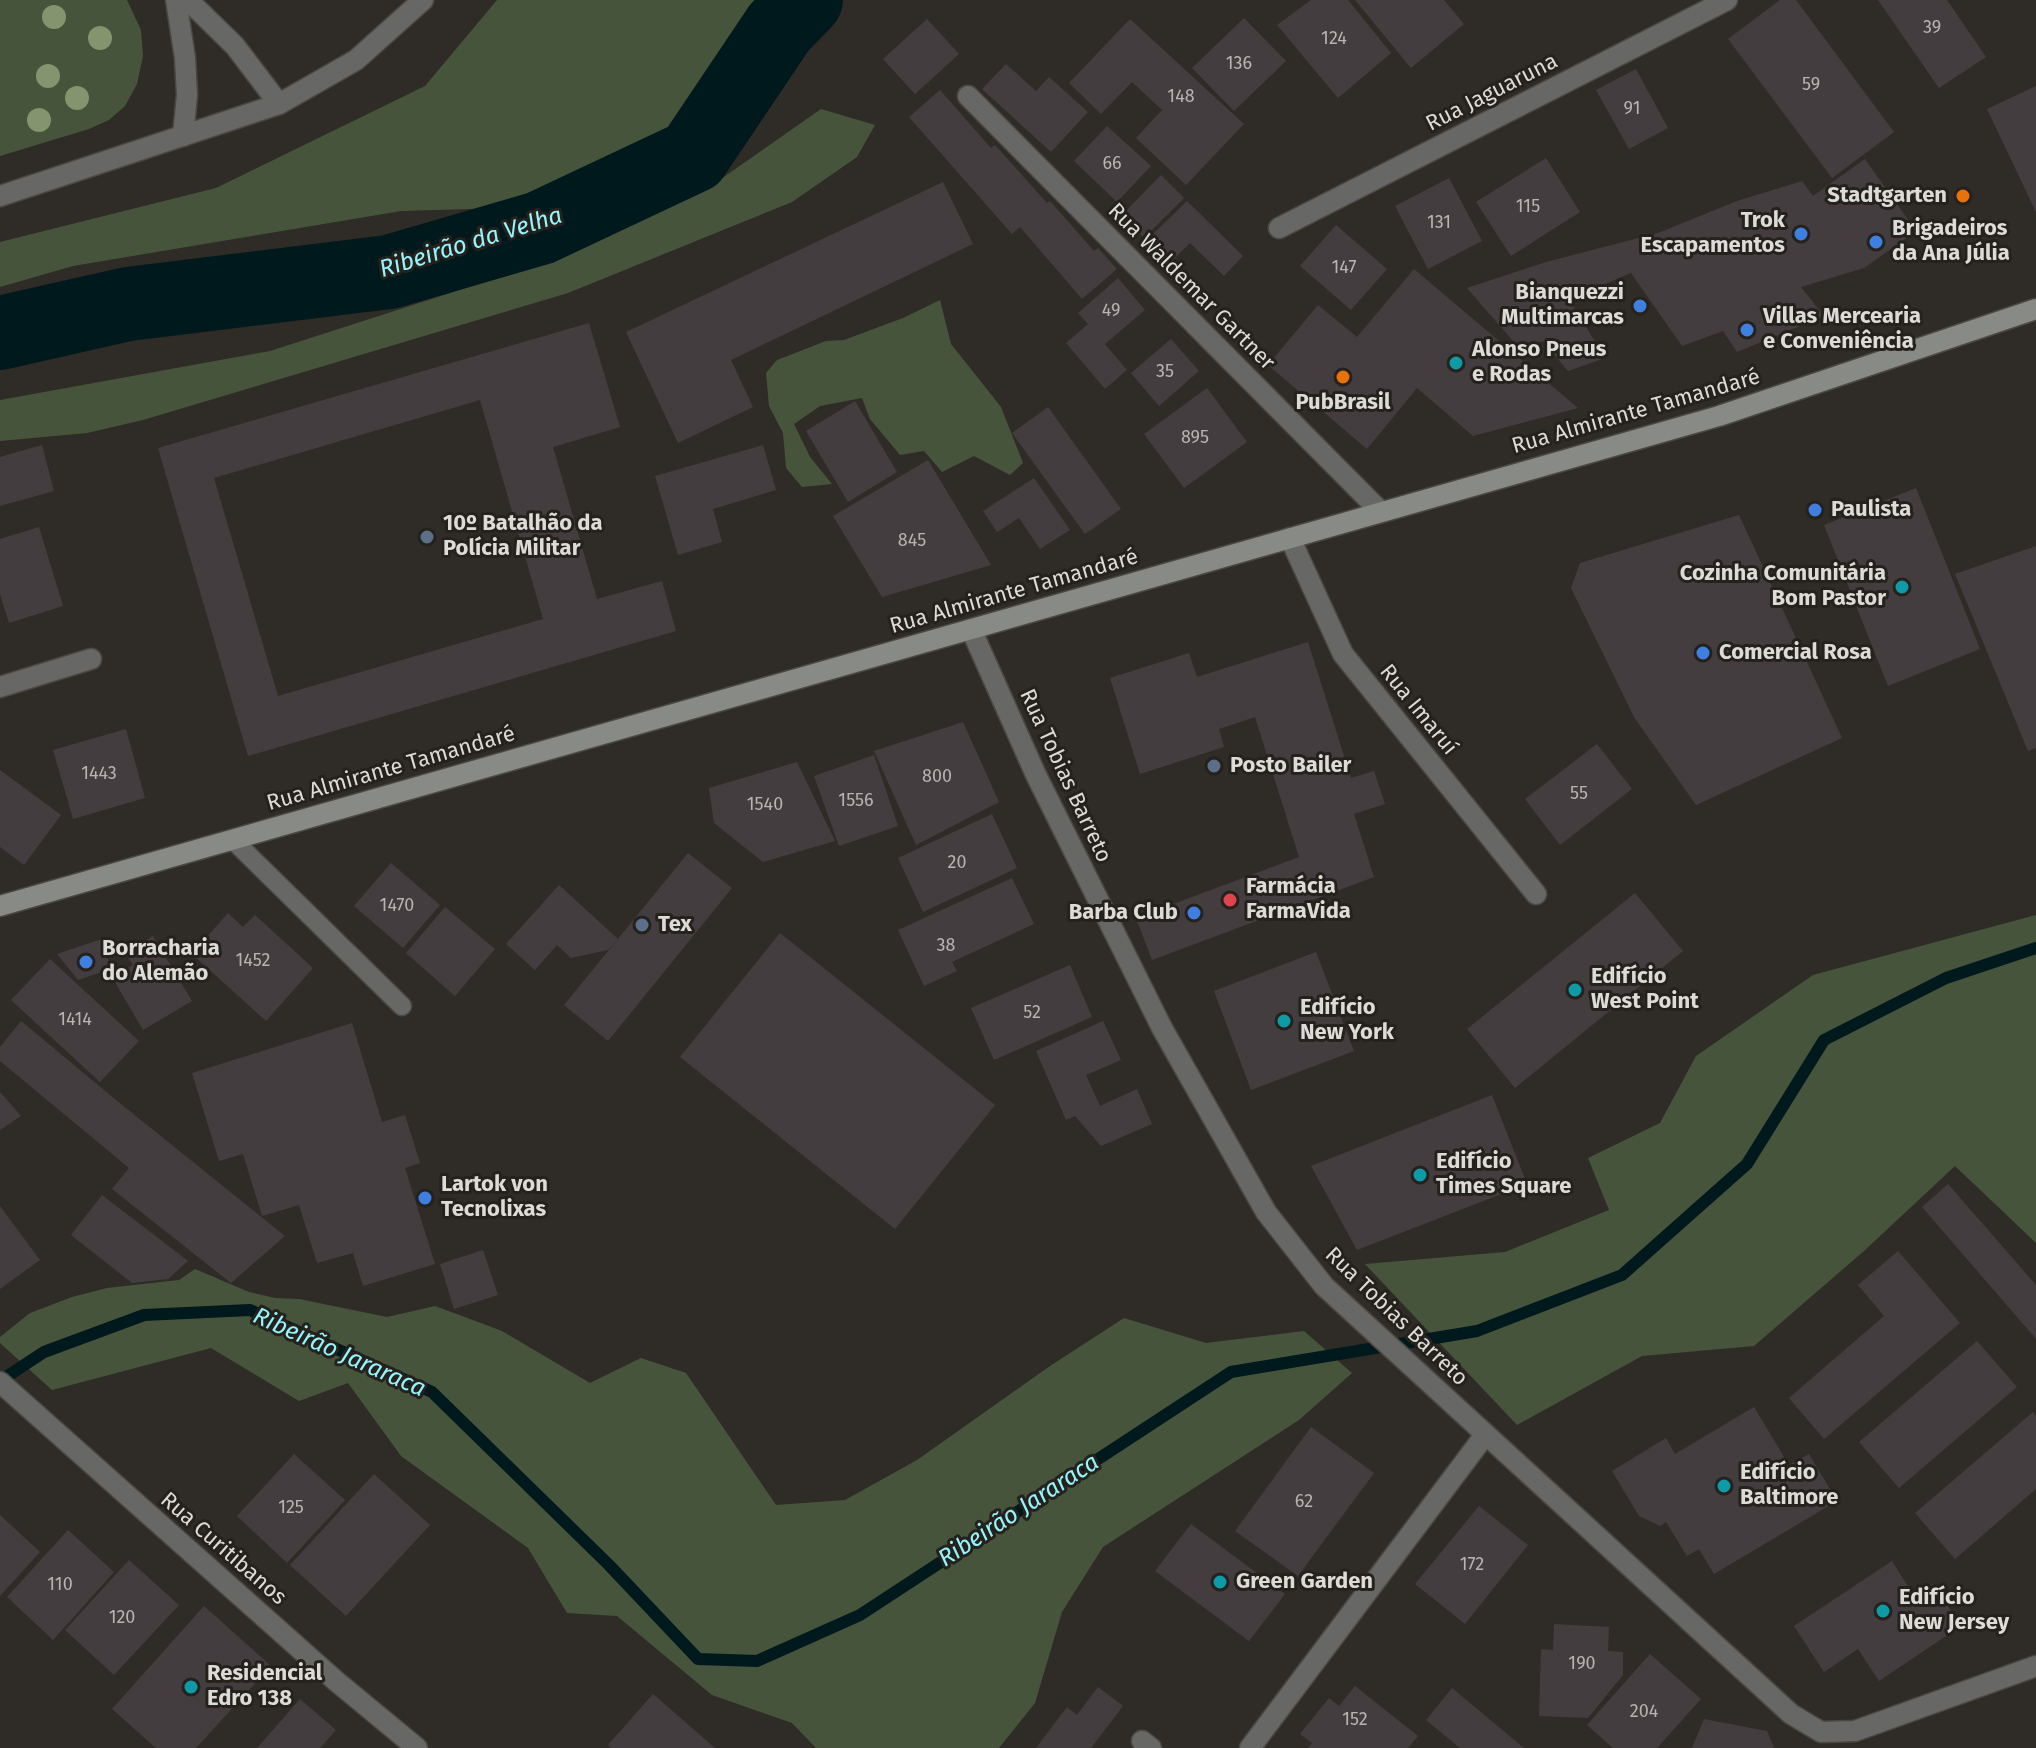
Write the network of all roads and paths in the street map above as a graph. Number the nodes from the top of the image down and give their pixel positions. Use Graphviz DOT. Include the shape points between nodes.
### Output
graph roads {
  1 [pos="176,0"];
  2 [pos="188,0"];
  3 [pos="423,0"];
  4 [pos="1727,0"];
  5 [pos="968,96"];
  6 [pos="279,104"];
  7 [pos="183,136"];
  8 [pos="0,196"];
  9 [pos="1279,228"];
  10 [pos="2036,309"];
  11 [pos="1381,512"];
  12 [pos="1290,538"];
  13 [pos="971,629"];
  14 [pos="91,659"];
  15 [pos="0,687"];
  16 [pos="232,839"];
  17 [pos="1536,894"];
  18 [pos="0,906"];
  19 [pos="402,1006"];
  20 [pos="0,1382"];
  21 [pos="1485,1435"];
  22 [pos="2036,1666"];
  23 [pos="417,1748"];
  24 [pos="1250,1748"];
  1 -- 7 [label="street" via="187,95"];
  2 -- 6 [label="street" via="235,46"];
  3 -- 6 [label="street" via="356,60"];
  4 -- 9 [label="street, Rua Jaguaruna"];
  5 -- 11 [label="street, Rua Waldemar Gartner"];
  6 -- 7 [label="street"];
  7 -- 8 [label="street"];
  10 -- 11 [label="main road, Rua Almirante Tamandaré" via="1719,416"];
  11 -- 12 [label="main road, Rua Almirante Tamandaré"];
  12 -- 13 [label="main road, Rua Almirante Tamandaré"];
  12 -- 17 [label="street, Rua Imaruí" via="1343,654"];
  13 -- 16 [label="main road, Rua Almirante Tamandaré"];
  13 -- 21 [label="street, Rua Tobias Barreto" via="1041,787 1162,1028 1266,1212 1324,1286"];
  14 -- 15 [label="street"];
  16 -- 18 [label="main road, Rua Almirante Tamandaré"];
  16 -- 19 [label="lane"];
  20 -- 23 [label="street, Rua Curitibanos"];
  21 -- 22 [label="street, Rua Tobias Barreto" via="1791,1714 1821,1732 1855,1731"];
  21 -- 24 [label="street"];
}
